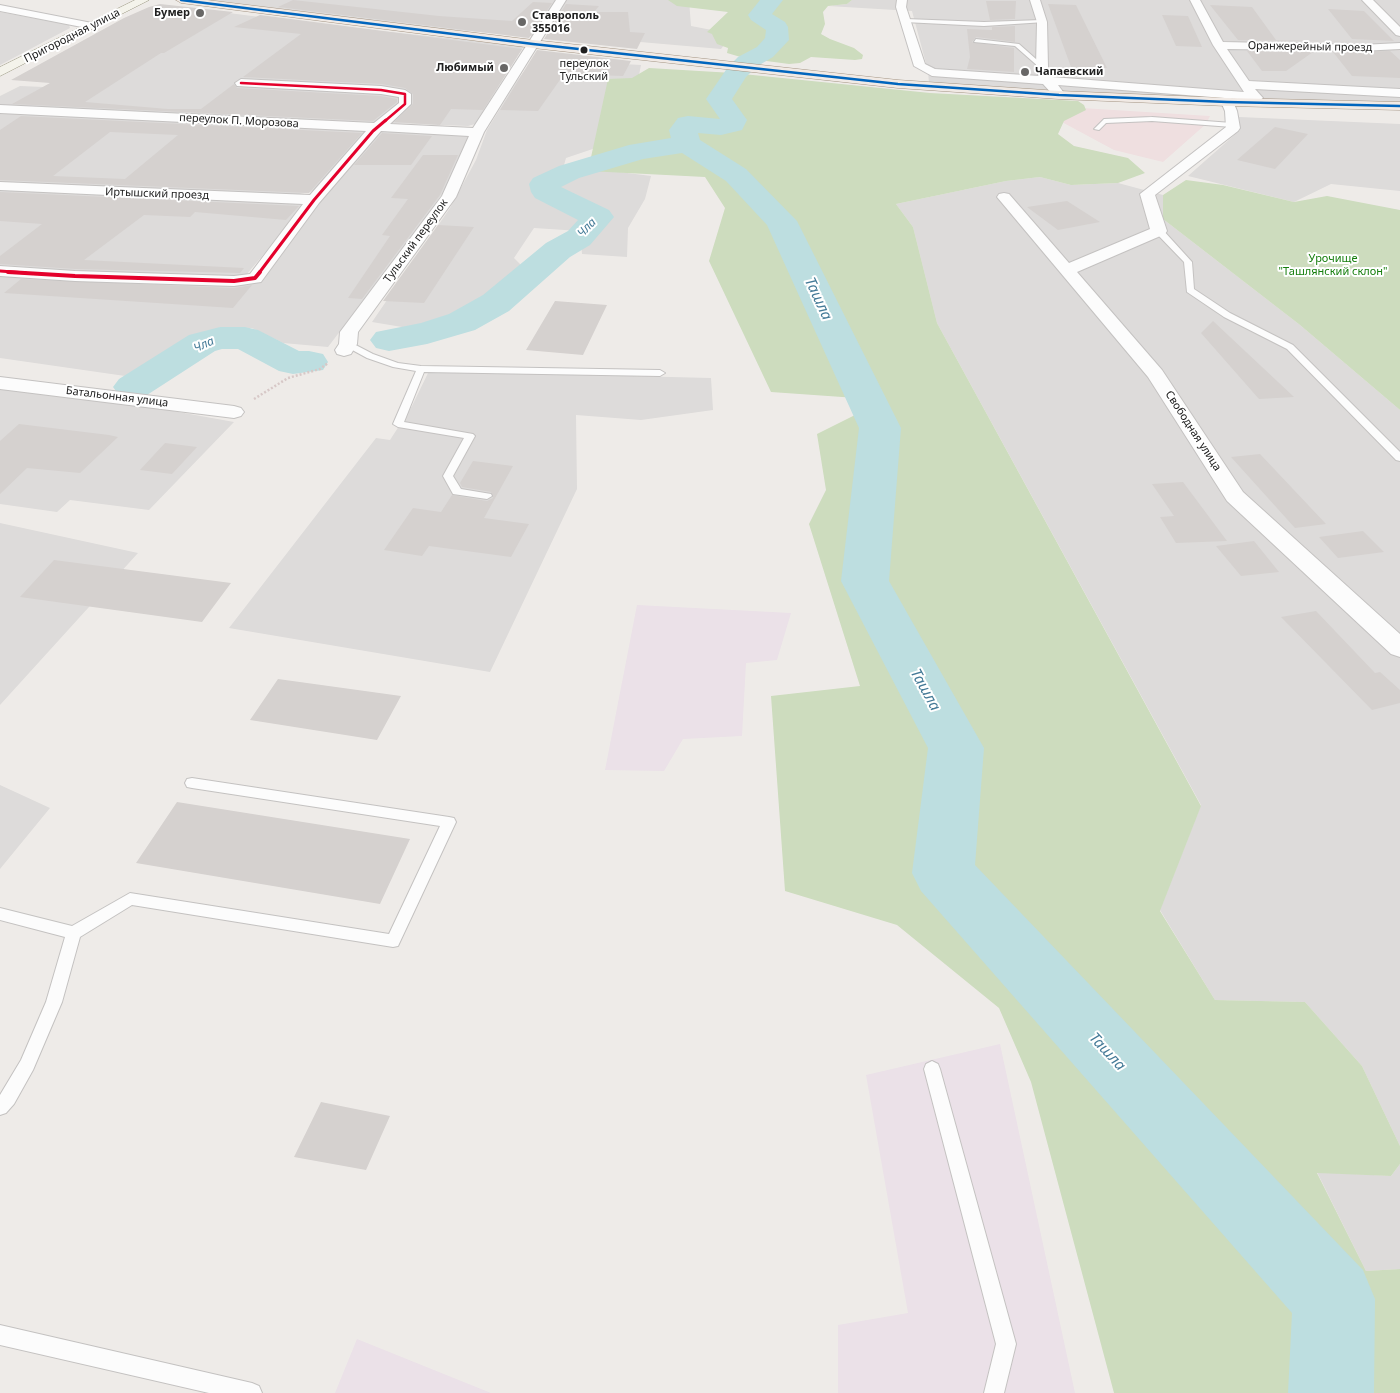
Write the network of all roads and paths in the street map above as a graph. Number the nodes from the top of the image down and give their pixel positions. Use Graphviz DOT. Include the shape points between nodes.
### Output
graph roads {
  1 [pos="144,0"];
  2 [pos="181,0"];
  3 [pos="560,0"];
  4 [pos="902,0"];
  5 [pos="1035,0"];
  6 [pos="1195,0"];
  7 [pos="1367,0"];
  8 [pos="0,8"];
  9 [pos="906,21"];
  10 [pos="1042,22"];
  11 [pos="92,26"];
  12 [pos="1400,33"];
  13 [pos="976,42"];
  14 [pos="533,44"];
  15 [pos="1219,45"];
  16 [pos="1400,46"];
  17 [pos="1042,67"];
  18 [pos="0,72"];
  19 [pos="1047,81"];
  20 [pos="241,83"];
  21 [pos="1246,85"];
  22 [pos="1400,94"];
  23 [pos="1059,95"];
  24 [pos="1253,96"];
  25 [pos="1227,102"];
  26 [pos="1267,103"];
  27 [pos="1400,106"];
  28 [pos="0,109"];
  29 [pos="1232,125"];
  30 [pos="376,128"];
  31 [pos="1097,129"];
  32 [pos="478,132"];
  33 [pos="0,186"];
  34 [pos="1004,196"];
  35 [pos="314,200"];
  36 [pos="1159,231"];
  37 [pos="1066,270"];
  38 [pos="0,271"];
  39 [pos="346,347"];
  40 [pos="421,369"];
  41 [pos="660,373"];
  42 [pos="0,383"];
  43 [pos="234,412"];
  44 [pos="1400,458"];
  45 [pos="487,496"];
  46 [pos="1400,648"];
  47 [pos="192,784"];
  48 [pos="0,914"];
  49 [pos="74,933"];
  50 [pos="932,1068"];
  51 [pos="0,1107"];
  52 [pos="0,1335"];
  53 [pos="252,1393"];
  54 [pos="994,1393"];
  1 -- 11 [label="street, Пригородная улица"];
  2 -- 14 [label="main road"];
  3 -- 14 [label="street, Тульский переулок"];
  4 -- 9 [label="street"];
  5 -- 10 [label="street"];
  6 -- 15 [label="street"];
  7 -- 12 [label="street"];
  8 -- 11 [label="street"];
  9 -- 10 [label="lane"];
  9 -- 19 [label="street" via="920,66 924,69"];
  10 -- 17 [label="street"];
  11 -- 18 [label="street, Пригородная улица"];
  13 -- 17 [label="lane" via="1016,45"];
  14 -- 23 [label="main road" via="898,84"];
  14 -- 32 [label="street, Тульский переулок"];
  15 -- 16 [label="street, Оранжерейный проезд"];
  15 -- 21 [label="street"];
  17 -- 19 [label="street"];
  19 -- 23 [label="street"];
  19 -- 24 [label="street"];
  20 -- 30 [label="street" via="405,94 404,104"];
  21 -- 22 [label="street"];
  21 -- 24 [label="street"];
  23 -- 25 [label="main road"];
  24 -- 26 [label="street"];
  25 -- 26 [label="main road"];
  25 -- 29 [label="street"];
  26 -- 27 [label="main road"];
  28 -- 30 [label="street, переулок П. Морозова"];
  29 -- 31 [label="lane" via="1152,118 1104,121"];
  29 -- 36 [label="street" via="1233,128 1147,194"];
  30 -- 32 [label="street, переулок П. Морозова"];
  30 -- 35 [label="street"];
  32 -- 39 [label="street, Тульский переулок" via="449,197 350,332"];
  33 -- 35 [label="street, Иртышский проезд"];
  34 -- 37 [label="street, Свободная улица"];
  35 -- 38 [label="street" via="255,278 224,281"];
  36 -- 37 [label="street"];
  36 -- 44 [label="lane" via="1188,262 1190,290 1227,315 1290,347"];
  37 -- 46 [label="street, Свободная улица" via="1155,374 1235,496"];
  39 -- 40 [label="lane" via="396,365"];
  39 -- 43 [label="path" via="320,369 288,378"];
  40 -- 41 [label="lane"];
  40 -- 45 [label="lane" via="398,424 470,436 448,476 457,492"];
  42 -- 43 [label="street, Батальонная улица"];
  47 -- 49 [label="lane" via="449,822 393,941 130,899"];
  48 -- 49 [label="lane"];
  49 -- 51 [label="lane" via="54,1002 27,1065"];
  50 -- 54 [label="lane" via="1006,1344"];
  52 -- 53 [label="lane"];
}
